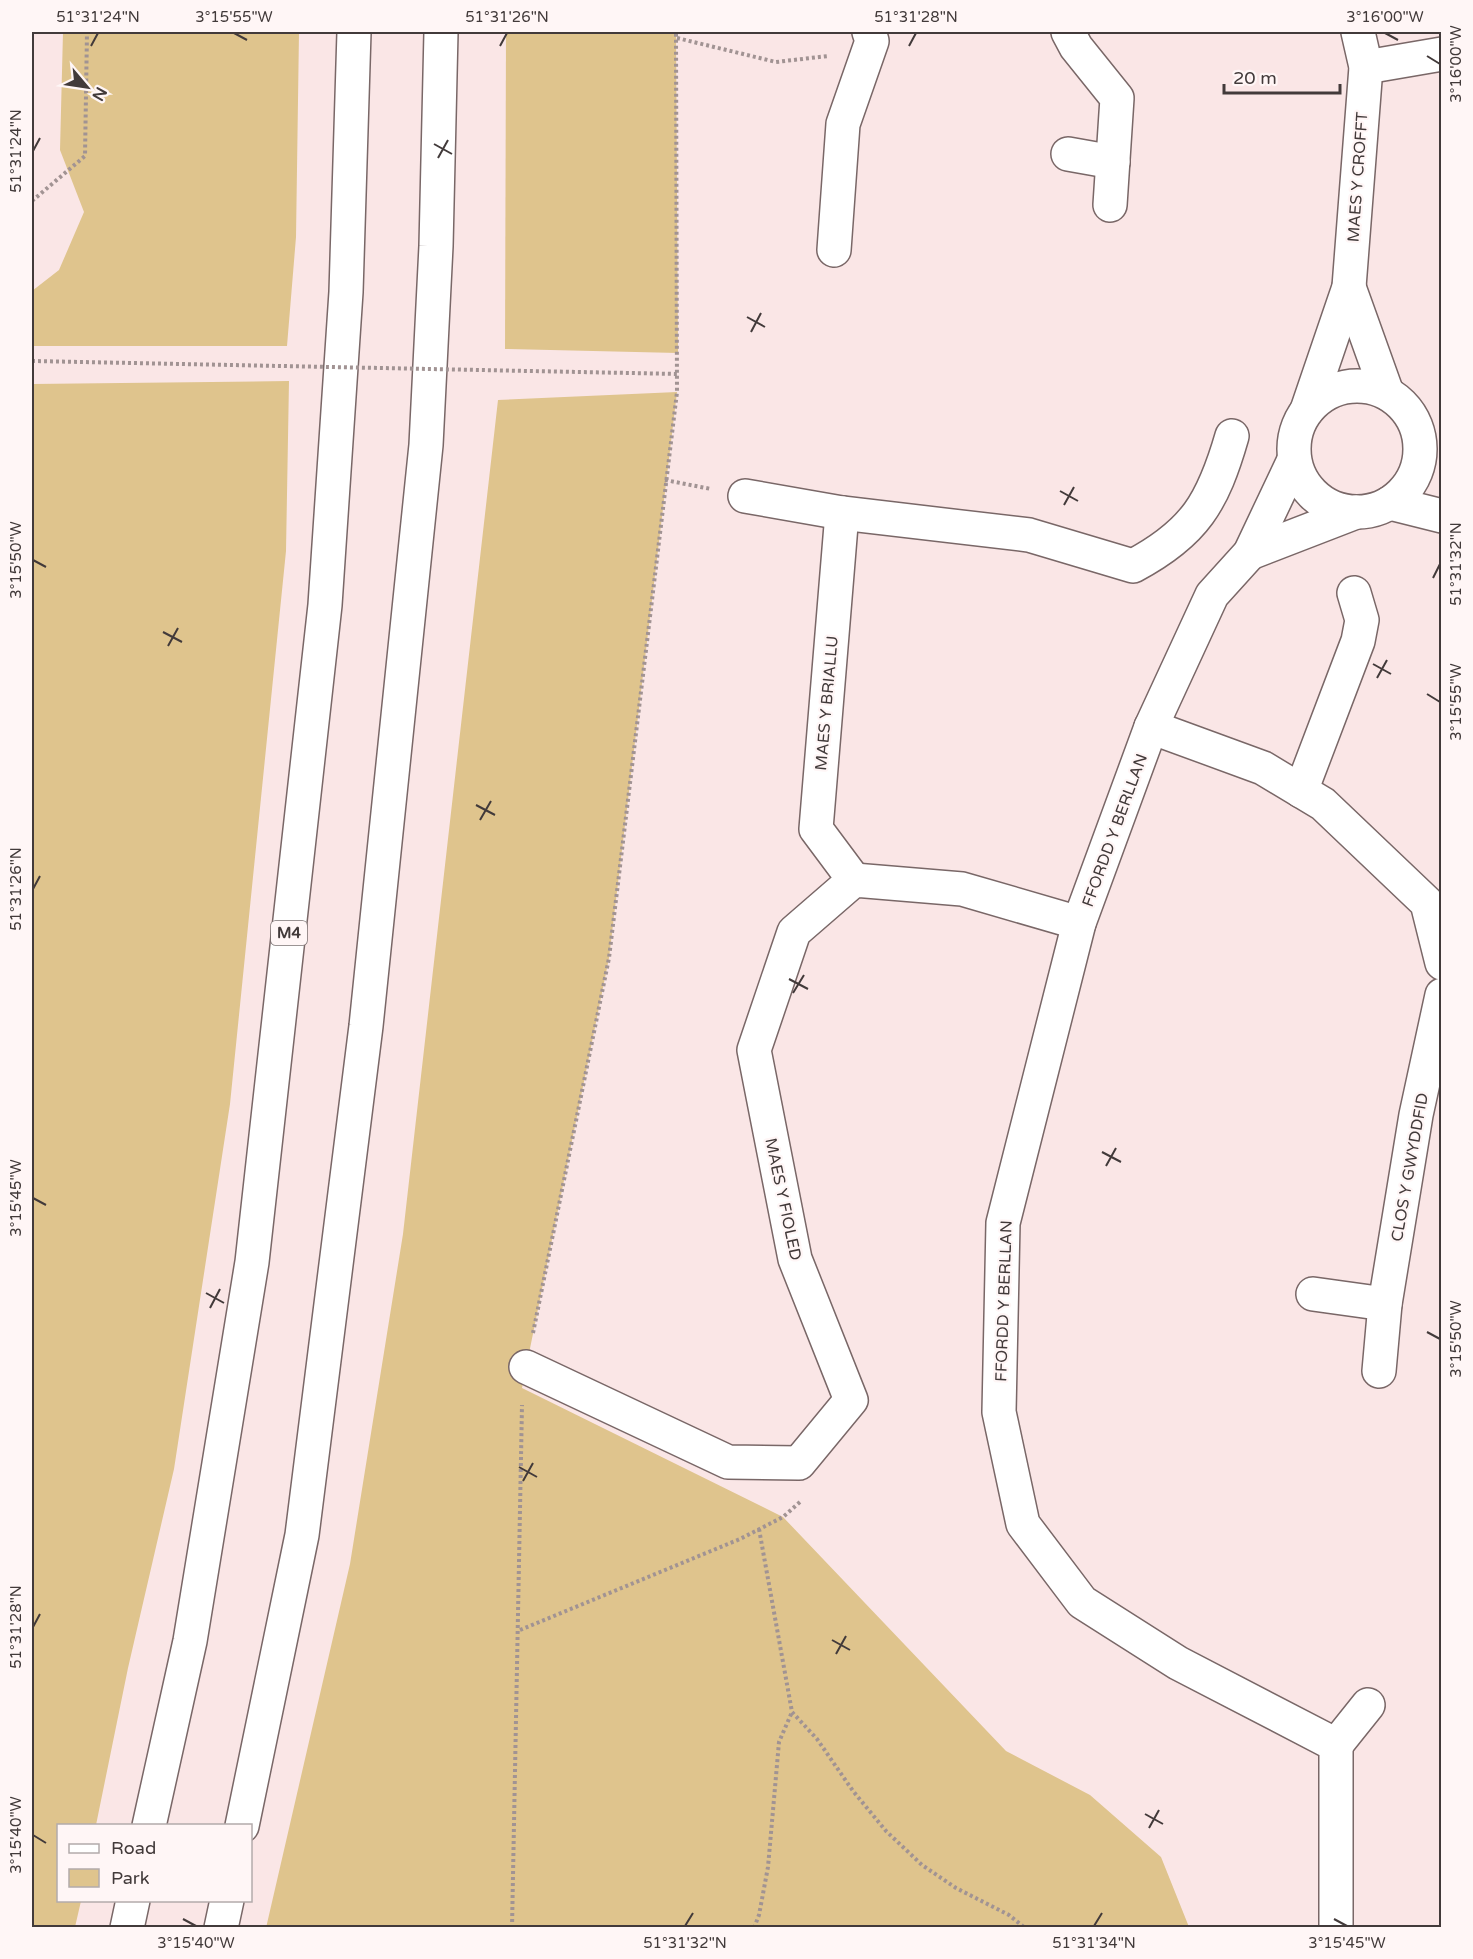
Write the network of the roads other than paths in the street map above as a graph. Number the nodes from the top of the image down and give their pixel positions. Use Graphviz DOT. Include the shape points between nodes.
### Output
graph roads {
  1 [pos="354,32"];
  2 [pos="441,32"];
  3 [pos="1068,32"];
  4 [pos="1358,32"];
  5 [pos="870,36"];
  6 [pos="1442,54"];
  7 [pos="1366,67"];
  8 [pos="1068,154"];
  9 [pos="1113,162"];
  10 [pos="1110,205"];
  11 [pos="834,250"];
  12 [pos="1349,287"];
  13 [pos="1387,393"];
  14 [pos="1307,410"];
  15 [pos="1232,436"];
  16 [pos="1419,439"];
  17 [pos="1294,460"];
  18 [pos="1442,466"];
  19 [pos="745,496"];
  20 [pos="1390,503"];
  21 [pos="1356,512"];
  22 [pos="842,513"];
  23 [pos="1442,516"];
  24 [pos="1250,553"];
  25 [pos="1354,593"];
  26 [pos="1151,727"];
  27 [pos="1301,791"];
  28 [pos="854,880"];
  29 [pos="1079,923"];
  30 [pos="1442,963"];
  31 [pos="1442,995"];
  32 [pos="1312,1294"];
  33 [pos="1385,1304"];
  34 [pos="526,1367"];
  35 [pos="1379,1371"];
  36 [pos="1368,1705"];
  37 [pos="1335,1744"];
  38 [pos="149,1824"];
  39 [pos="242,1824"];
  40 [pos="133,1902"];
  41 [pos="227,1902"];
  42 [pos="127,1928"];
  43 [pos="221,1928"];
  44 [pos="1336,1928"];
  1 -- 38 [label="main road, M4" via="346,292 325,605 259,1203 190,1641"];
  2 -- 39 [label="main road" via="426,445 366,1026 302,1535"];
  3 -- 9 [label="main road" via="1117,98"];
  4 -- 7 [label="main road, MAES Y CROFFT"];
  5 -- 11 [label="main road" via="843,124"];
  6 -- 7 [label="main road"];
  7 -- 12 [label="main road, MAES Y CROFFT"];
  8 -- 9 [label="main road"];
  9 -- 10 [label="main road"];
  12 -- 13 [label="main road, MAES Y CROFFT"];
  12 -- 14 [label="main road, MAES Y CROFFT"];
  13 -- 14 [label="main road" via="1365,386 1344,387 1323,395"];
  13 -- 16 [label="main road" via="1402,405"];
  14 -- 17 [label="main road" via="1295,434"];
  15 -- 22 [label="main road" via="1220,475 1198,517 1160,552 1133,566 1029,535"];
  16 -- 18 [label="main road"];
  16 -- 20 [label="main road" via="1414,475"];
  17 -- 21 [label="main road" via="1301,481 1316,497 1334,509"];
  17 -- 24 [label="main road, FFORDD Y BERLLAN"];
  19 -- 22 [label="main road"];
  20 -- 21 [label="main road"];
  20 -- 23 [label="main road"];
  21 -- 24 [label="main road, FFORDD Y BERLLAN"];
  22 -- 28 [label="main road, MAES Y BRIALLU" via="816,829"];
  24 -- 26 [label="main road, FFORDD Y BERLLAN" via="1212,594"];
  25 -- 27 [label="main road" via="1362,620 1358,641"];
  26 -- 27 [label="main road" via="1263,768"];
  26 -- 29 [label="main road, FFORDD Y BERLLAN"];
  27 -- 30 [label="main road" via="1323,804 1427,903"];
  28 -- 29 [label="main road" via="962,889"];
  28 -- 34 [label="main road, MAES Y FIOLED" via="794,932 754,1050 795,1259 851,1400 799,1463 728,1462"];
  29 -- 37 [label="main road, FFORDD Y BERLLAN" via="1003,1223 999,1412 1023,1524 1082,1602 1178,1663"];
  31 -- 33 [label="main road, CLOS Y GWYDDFID" via="1416,1115"];
  32 -- 33 [label="main road"];
  33 -- 35 [label="main road, CLOS Y GWYDDFID"];
  36 -- 37 [label="main road"];
  37 -- 44 [label="main road"];
  40 -- 42 [label="main road"];
  41 -- 43 [label="main road"];
}
